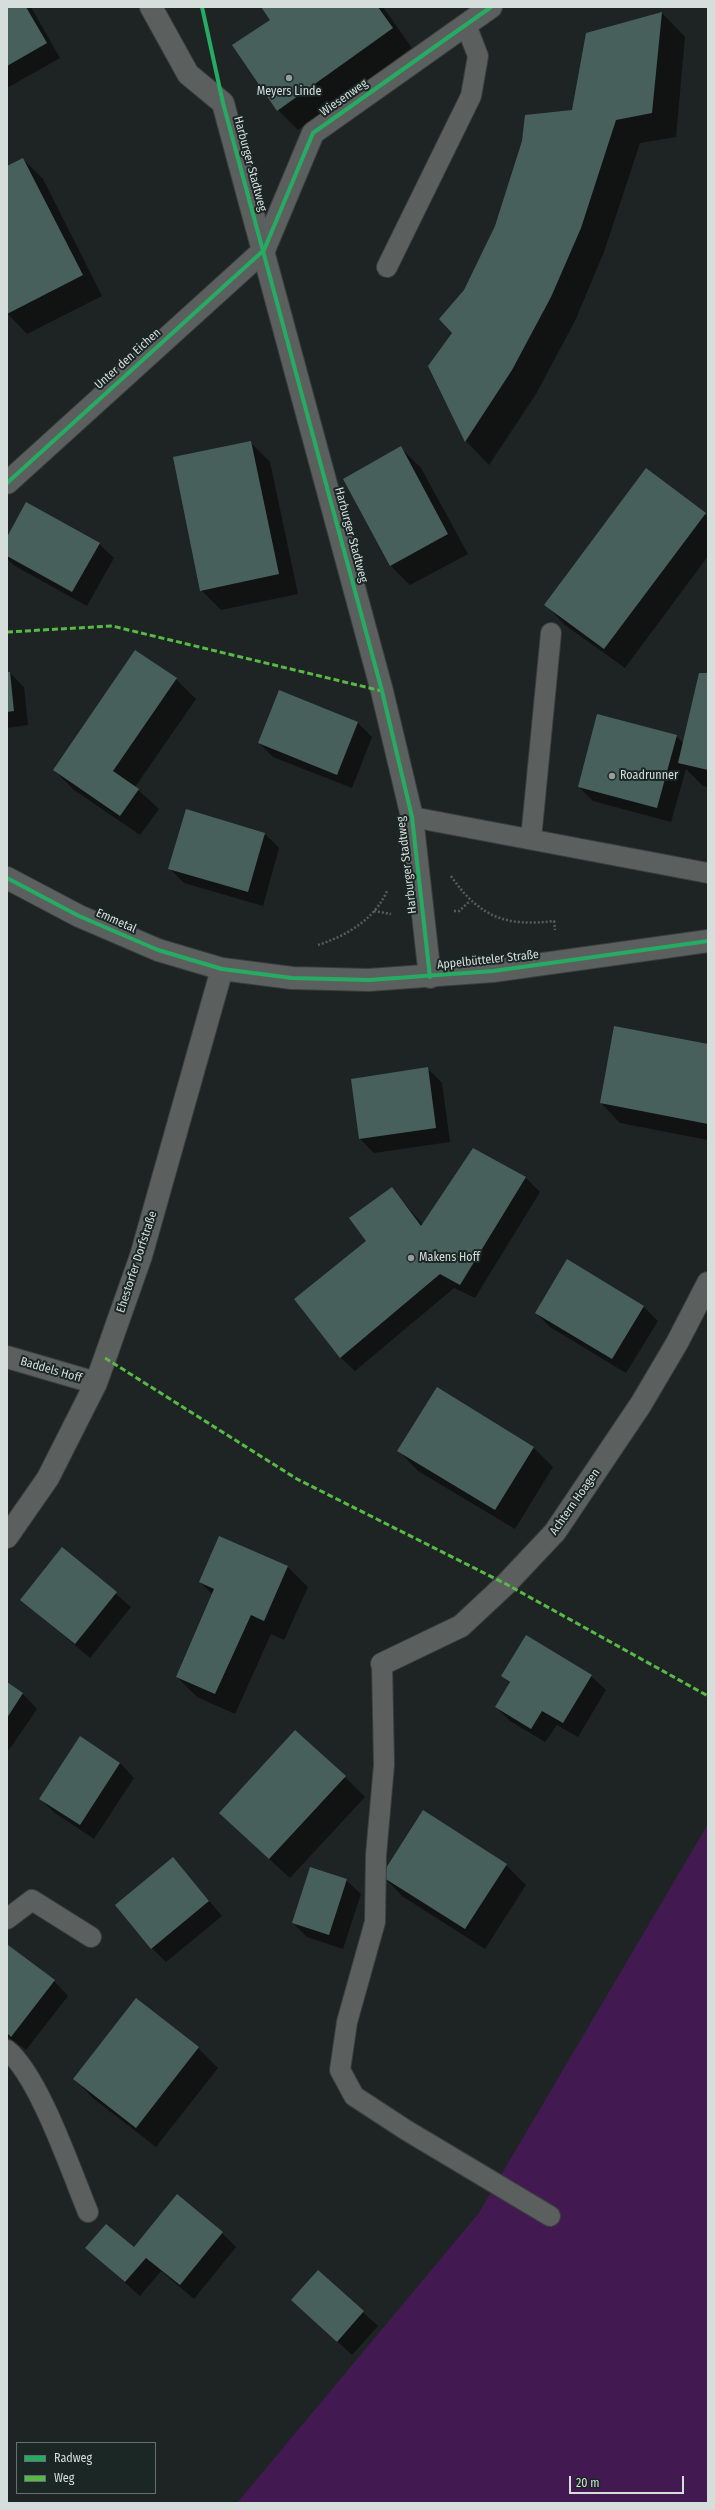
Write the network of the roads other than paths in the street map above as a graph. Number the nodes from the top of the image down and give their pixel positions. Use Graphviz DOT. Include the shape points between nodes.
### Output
graph roads {
  1 [pos="152,7"];
  2 [pos="491,7"];
  3 [pos="466,25"];
  4 [pos="264,250"];
  5 [pos="387,267"];
  6 [pos="7,483"];
  7 [pos="551,633"];
  8 [pos="412,817"];
  9 [pos="531,839"];
  10 [pos="708,873"];
  11 [pos="7,878"];
  12 [pos="708,941"];
  13 [pos="222,969"];
  14 [pos="430,977"];
  15 [pos="708,1283"];
  16 [pos="7,1357"];
  17 [pos="96,1383"];
  18 [pos="7,1537"];
  19 [pos="382,1664"];
  20 [pos="7,1919"];
  21 [pos="91,1937"];
  22 [pos="7,2050"];
  23 [pos="88,2212"];
  24 [pos="550,2216"];
  1 -- 4 [label="street, Harburger Stadtweg" via="188,74 223,104"];
  2 -- 3 [label="street, Wiesenweg"];
  3 -- 4 [label="street, Wiesenweg" via="313,133"];
  3 -- 5 [label="lane" via="478,56 471,96"];
  4 -- 6 [label="street, Unter den Eichen"];
  4 -- 8 [label="street, Harburger Stadtweg" via="382,691"];
  7 -- 9 [label="lane"];
  8 -- 9 [label="lane"];
  8 -- 14 [label="street, Harburger Stadtweg"];
  9 -- 10 [label="lane"];
  11 -- 13 [label="street, Emmetal" via="79,916 158,950"];
  12 -- 14 [label="street, Appelbütteler Straße" via="558,963"];
  13 -- 14 [label="street, Appelbütteler Straße" via="292,978 369,980"];
  13 -- 17 [label="street, Ehestorfer Dorfstraße" via="141,1256"];
  15 -- 19 [label="street, Achtern Hoagen" via="641,1404 555,1532 506,1584 461,1626"];
  16 -- 17 [label="street, Baddels Hoff"];
  17 -- 18 [label="street, Ehestorfer Dorfstraße" via="48,1478"];
  19 -- 24 [label="lane" via="384,1765 376,1856 375,1922 347,2022 340,2070 354,2096"];
  20 -- 21 [label="lane" via="32,1900"];
  22 -- 23 [label="lane" via="15,2057 36,2090"];
}
